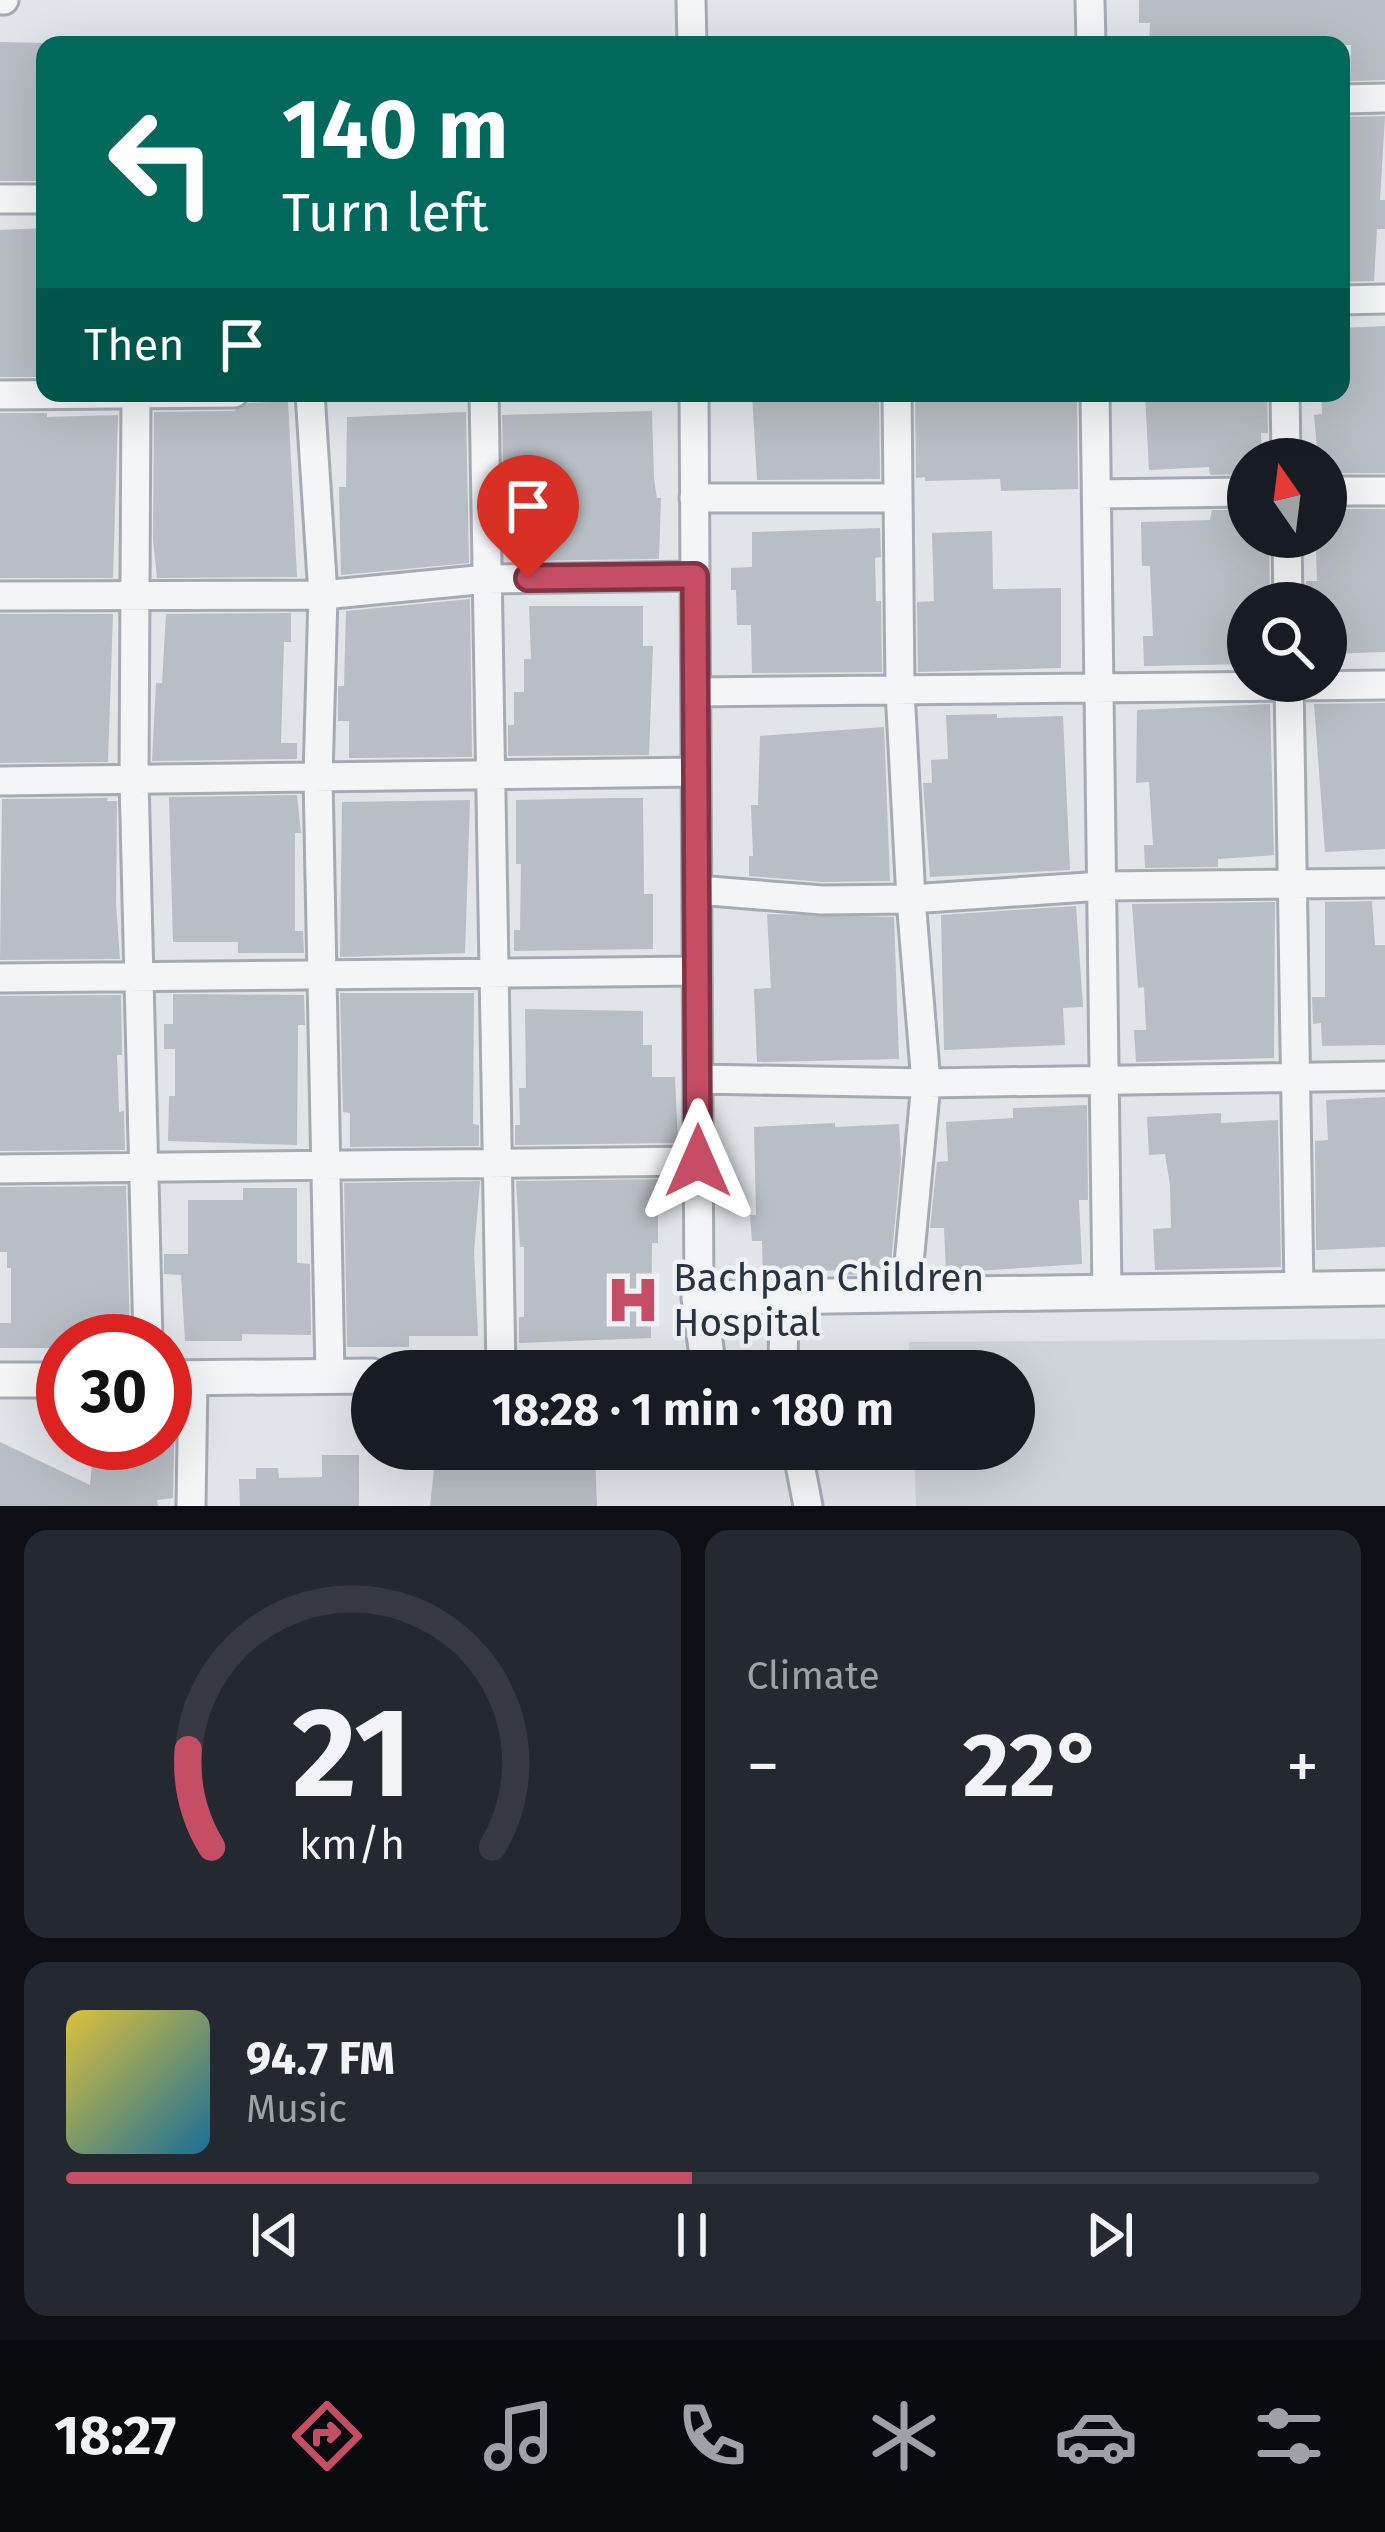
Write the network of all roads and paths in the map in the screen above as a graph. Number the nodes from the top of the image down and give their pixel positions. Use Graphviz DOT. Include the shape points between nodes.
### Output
graph roads {
  1 [pos="691,0"];
  2 [pos="1090,0"];
  3 [pos="692,36"];
  4 [pos="1091,36"];
  5 [pos="1385,98"];
  6 [pos="1350,99"];
  7 [pos="0,199"];
  8 [pos="36,199"];
  9 [pos="1385,299"];
  10 [pos="1350,300"];
  11 [pos="0,395"];
  12 [pos="36,395"];
  13 [pos="136,402"];
  14 [pos="311,402"];
  15 [pos="484,402"];
  16 [pos="694,402"];
  17 [pos="897,402"];
  18 [pos="1095,402"];
  19 [pos="1285,402"];
  20 [pos="1286,438"];
  21 [pos="1385,490"];
  22 [pos="1347,491"];
  23 [pos="1227,492"];
  24 [pos="1097,494"];
  25 [pos="694,498"];
  26 [pos="898,498"];
  27 [pos="695,576"];
  28 [pos="487,579"];
  29 [pos="0,596"];
  30 [pos="135,596"];
  31 [pos="323,596"];
  32 [pos="1227,685"];
  33 [pos="1347,685"];
  34 [pos="1385,685"];
  35 [pos="1100,688"];
  36 [pos="900,690"];
  37 [pos="696,692"];
  38 [pos="1289,702"];
  39 [pos="696,772"];
  40 [pos="490,775"];
  41 [pos="318,777"];
  42 [pos="134,779"];
  43 [pos="0,781"];
  44 [pos="1385,883"];
  45 [pos="1292,884"];
  46 [pos="1102,886"];
  47 [pos="697,890"];
  48 [pos="911,899"];
  49 [pos="697,971"];
  50 [pos="494,974"];
  51 [pos="322,975"];
  52 [pos="139,977"];
  53 [pos="0,978"];
  54 [pos="1385,1076"];
  55 [pos="1295,1077"];
  56 [pos="698,1078"];
  57 [pos="1105,1079"];
  58 [pos="926,1083"];
  59 [pos="698,1161"];
  60 [pos="497,1163"];
  61 [pos="326,1165"];
  62 [pos="144,1167"];
  63 [pos="0,1168"];
  64 [pos="1385,1288"];
  65 [pos="1299,1289"];
  66 [pos="1107,1292"];
  67 [pos="906,1295"];
  68 [pos="784,1297"];
  69 [pos="699,1298"];
  70 [pos="147,1314"];
  71 [pos="501,1350"];
  72 [pos="706,1350"];
  73 [pos="783,1350"];
  74 [pos="330,1376"];
  75 [pos="351,1376"];
  76 [pos="192,1378"];
  77 [pos="36,1379"];
  78 [pos="0,1380"];
  79 [pos="188,1470"];
  80 [pos="801,1470"];
  81 [pos="191,1506"];
  82 [pos="808,1506"];
  1 -- 3 [label="street"];
  2 -- 4 [label="street"];
  5 -- 6 [label="street"];
  7 -- 8 [label="street"];
  9 -- 10 [label="street"];
  11 -- 12 [label="street"];
  13 -- 30 [label="street"];
  14 -- 31 [label="street"];
  15 -- 28 [label="street"];
  16 -- 25 [label="street"];
  17 -- 26 [label="street"];
  18 -- 24 [label="street"];
  19 -- 20 [label="street"];
  21 -- 22 [label="street"];
  23 -- 24 [label="street"];
  24 -- 35 [label="street"];
  25 -- 26 [label="street"];
  25 -- 27 [label="street"];
  26 -- 36 [label="street"];
  27 -- 28 [label="street"];
  27 -- 37 [label="street"];
  28 -- 31 [label="street"];
  28 -- 40 [label="street"];
  29 -- 30 [label="street"];
  30 -- 31 [label="street"];
  30 -- 42 [label="street"];
  31 -- 41 [label="street"];
  32 -- 35 [label="street"];
  33 -- 34 [label="street"];
  35 -- 36 [label="street"];
  35 -- 46 [label="street"];
  36 -- 37 [label="street"];
  36 -- 48 [label="street"];
  37 -- 39 [label="street"];
  38 -- 45 [label="street"];
  39 -- 40 [label="street"];
  39 -- 47 [label="street"];
  40 -- 41 [label="street"];
  40 -- 50 [label="street"];
  41 -- 42 [label="street"];
  41 -- 51 [label="street"];
  42 -- 43 [label="street"];
  42 -- 52 [label="street"];
  44 -- 45 [label="street"];
  45 -- 46 [label="street"];
  45 -- 55 [label="street"];
  46 -- 48 [label="street"];
  46 -- 57 [label="street"];
  47 -- 48 [label="street"];
  47 -- 49 [label="street"];
  48 -- 58 [label="street"];
  49 -- 50 [label="street"];
  49 -- 56 [label="street"];
  50 -- 51 [label="street"];
  50 -- 60 [label="street"];
  51 -- 52 [label="street"];
  51 -- 61 [label="street"];
  52 -- 53 [label="street"];
  52 -- 62 [label="street"];
  54 -- 55 [label="street"];
  55 -- 57 [label="street"];
  55 -- 65 [label="street"];
  56 -- 58 [label="street"];
  56 -- 59 [label="street"];
  57 -- 58 [label="street"];
  57 -- 66 [label="street"];
  58 -- 67 [label="street"];
  59 -- 60 [label="street"];
  59 -- 69 [label="street"];
  60 -- 61 [label="street"];
  60 -- 71 [label="street"];
  61 -- 62 [label="street"];
  61 -- 74 [label="street"];
  62 -- 63 [label="street"];
  62 -- 70 [label="street"];
  64 -- 65 [label="street"];
  65 -- 66 [label="street"];
  66 -- 67 [label="street"];
  67 -- 68 [label="street"];
  68 -- 69 [label="street"];
  68 -- 73 [label="street"];
  69 -- 72 [label="street"];
  74 -- 75 [label="street"];
  74 -- 76 [label="street"];
  77 -- 78 [label="street"];
  79 -- 81 [label="street"];
  80 -- 82 [label="street"];
}
